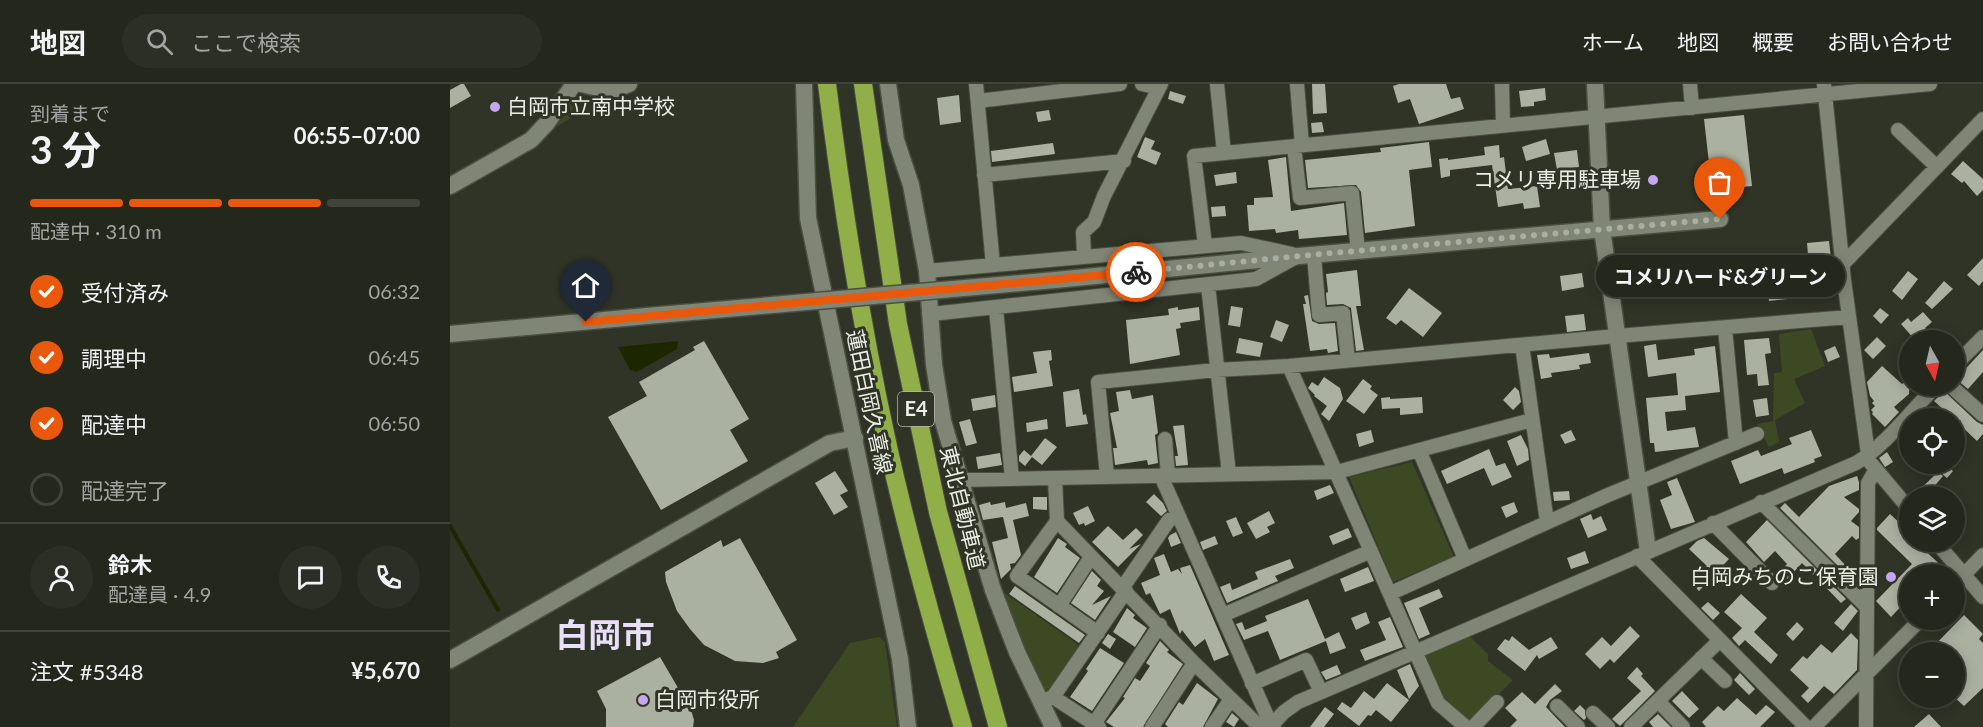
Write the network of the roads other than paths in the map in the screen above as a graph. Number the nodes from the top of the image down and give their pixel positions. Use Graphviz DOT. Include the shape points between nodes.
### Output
graph roads {
  1 [pos="629,84"];
  2 [pos="804,84"];
  3 [pos="827,84"];
  4 [pos="863,84"];
  5 [pos="888,84"];
  6 [pos="976,84"];
  7 [pos="1120,84"];
  8 [pos="1142,84"];
  9 [pos="1216,84"];
  10 [pos="1297,84"];
  11 [pos="1502,84"];
  12 [pos="1595,84"];
  13 [pos="1690,84"];
  14 [pos="1930,84"];
  15 [pos="574,85"];
  16 [pos="1160,86"];
  17 [pos="1824,89"];
  18 [pos="978,101"];
  19 [pos="1692,108"];
  20 [pos="1596,116"];
  21 [pos="1983,119"];
  22 [pos="1503,125"];
  23 [pos="1898,130"];
  24 [pos="1298,145"];
  25 [pos="1224,153"];
  26 [pos="1124,161"];
  27 [pos="1937,167"];
  28 [pos="984,175"];
  29 [pos="450,186"];
  30 [pos="1720,219"];
  31 [pos="1602,229"];
  32 [pos="1205,245"];
  33 [pos="1358,251"];
  34 [pos="1307,255"];
  35 [pos="1084,256"];
  36 [pos="993,265"];
  37 [pos="1842,265"];
  38 [pos="927,271"];
  39 [pos="1208,285"];
  40 [pos="996,308"];
  41 [pos="931,315"];
  42 [pos="1849,317"];
  43 [pos="1725,328"];
  44 [pos="450,334"];
  45 [pos="1617,336"];
  46 [pos="1983,337"];
  47 [pos="1522,345"];
  48 [pos="1965,355"];
  49 [pos="1348,360"];
  50 [pos="1288,366"];
  51 [pos="1216,370"];
  52 [pos="1926,396"];
  53 [pos="1962,396"];
  54 [pos="1983,414"];
  55 [pos="1532,420"];
  56 [pos="1757,435"];
  57 [pos="855,438"];
  58 [pos="1165,439"];
  59 [pos="1736,443"];
  60 [pos="1419,450"];
  61 [pos="1868,456"];
  62 [pos="1875,471"];
  63 [pos="1337,472"];
  64 [pos="1229,474"];
  65 [pos="1107,476"];
  66 [pos="1165,476"];
  67 [pos="1055,478"];
  68 [pos="1012,479"];
  69 [pos="959,480"];
  70 [pos="1637,482"];
  71 [pos="1899,498"];
  72 [pos="1761,502"];
  73 [pos="1178,516"];
  74 [pos="1057,521"];
  75 [pos="1547,522"];
  76 [pos="1713,523"];
  77 [pos="1371,551"];
  78 [pos="1642,553"];
  79 [pos="1983,555"];
  80 [pos="1091,557"];
  81 [pos="1465,560"];
  82 [pos="1965,574"];
  83 [pos="1772,583"];
  84 [pos="1965,584"];
  85 [pos="1125,589"];
  86 [pos="1391,593"];
  87 [pos="1983,597"];
  88 [pos="1059,606"];
  89 [pos="1866,606"];
  90 [pos="1223,615"];
  91 [pos="1160,625"];
  92 [pos="1910,630"];
  93 [pos="1098,633"];
  94 [pos="1720,640"];
  95 [pos="1416,651"];
  96 [pos="1701,658"];
  97 [pos="450,660"];
  98 [pos="1194,663"];
  99 [pos="1867,675"];
  100 [pos="1725,681"];
  101 [pos="1252,684"];
  102 [pos="1321,692"];
  103 [pos="1231,699"];
  104 [pos="1047,700"];
  105 [pos="1658,701"];
  106 [pos="1497,702"];
  107 [pos="1557,706"];
  108 [pos="1593,713"];
  109 [pos="1051,725"];
  110 [pos="1097,725"];
  111 [pos="1459,725"];
  112 [pos="1268,726"];
  113 [pos="1635,726"];
  114 [pos="908,727"];
  115 [pos="963,727"];
  116 [pos="998,727"];
  117 [pos="1152,727"];
  118 [pos="1212,727"];
  119 [pos="1473,727"];
  120 [pos="1578,727"];
  121 [pos="1608,727"];
  122 [pos="1683,727"];
  123 [pos="1806,727"];
  124 [pos="1814,727"];
  125 [pos="1866,727"];
  1 -- 15 [label="street" via="611,91"];
  2 -- 57 [label="street, 蓮田白岡久喜線" via="808,218"];
  3 -- 115 [label="highway, E4" via="854,273 887,442 915,560"];
  4 -- 116 [label="highway, 東北自動車道 / E4" via="898,324 938,512"];
  5 -- 38 [label="street" via="896,140 911,184"];
  6 -- 18 [label="street"];
  7 -- 18 [label="street"];
  8 -- 16 [label="street"];
  9 -- 25 [label="street"];
  10 -- 24 [label="street"];
  11 -- 22 [label="street"];
  12 -- 20 [label="street"];
  13 -- 19 [label="street"];
  14 -- 17 [label="street"];
  15 -- 29 [label="street" via="531,140"];
  16 -- 26 [label="street"];
  17 -- 19 [label="street"];
  17 -- 37 [label="street"];
  18 -- 28 [label="street"];
  19 -- 20 [label="street"];
  20 -- 22 [label="street"];
  20 -- 31 [label="street"];
  21 -- 27 [label="street"];
  22 -- 24 [label="street"];
  23 -- 27 [label="street"];
  24 -- 25 [label="street"];
  24 -- 33 [label="street" via="1300,198 1352,193"];
  25 -- 32 [label="street" via="1194,156"];
  26 -- 28 [label="street"];
  26 -- 35 [label="street" via="1094,222 1083,231"];
  27 -- 37 [label="street"];
  28 -- 36 [label="street"];
  30 -- 31 [label="street"];
  31 -- 33 [label="street"];
  31 -- 45 [label="street"];
  32 -- 34 [label="street" via="1241,243"];
  32 -- 35 [label="street"];
  33 -- 34 [label="street"];
  34 -- 39 [label="street" via="1256,279"];
  34 -- 44 [label="street, bridge"];
  34 -- 49 [label="street" via="1319,315 1343,313"];
  35 -- 36 [label="street"];
  36 -- 38 [label="street"];
  37 -- 42 [label="street"];
  38 -- 41 [label="street"];
  39 -- 40 [label="street"];
  39 -- 51 [label="street"];
  40 -- 41 [label="street"];
  40 -- 68 [label="street"];
  41 -- 69 [label="street" via="943,421"];
  42 -- 43 [label="street"];
  42 -- 61 [label="street"];
  43 -- 45 [label="street"];
  43 -- 59 [label="street"];
  45 -- 47 [label="street"];
  45 -- 70 [label="street"];
  46 -- 48 [label="street"];
  47 -- 49 [label="street"];
  47 -- 55 [label="street"];
  49 -- 50 [label="street"];
  50 -- 51 [label="street"];
  50 -- 63 [label="street"];
  51 -- 64 [label="street"];
  51 -- 65 [label="street" via="1098,382"];
  52 -- 61 [label="street"];
  53 -- 54 [label="street"];
  55 -- 60 [label="street"];
  55 -- 75 [label="street"];
  56 -- 59 [label="street"];
  57 -- 97 [label="street" via="830,443"];
  57 -- 114 [label="street, 蓮田白岡久喜線" via="900,658"];
  58 -- 66 [label="street"];
  59 -- 70 [label="street"];
  60 -- 63 [label="street"];
  60 -- 81 [label="street"];
  61 -- 62 [label="street"];
  61 -- 72 [label="street"];
  62 -- 71 [label="street"];
  62 -- 89 [label="street" via="1868,483"];
  63 -- 64 [label="street"];
  63 -- 77 [label="street"];
  64 -- 66 [label="street"];
  65 -- 66 [label="street"];
  65 -- 67 [label="street"];
  66 -- 73 [label="street"];
  67 -- 68 [label="street"];
  67 -- 74 [label="street"];
  68 -- 69 [label="street"];
  69 -- 104 [label="street" via="1017,652"];
  70 -- 75 [label="street"];
  70 -- 78 [label="street"];
  72 -- 76 [label="street"];
  72 -- 89 [label="street"];
  73 -- 85 [label="street" via="1169,520"];
  73 -- 90 [label="street"];
  74 -- 80 [label="street"];
  74 -- 88 [label="street" via="1017,576"];
  75 -- 81 [label="street"];
  76 -- 78 [label="street"];
  76 -- 83 [label="street"];
  77 -- 86 [label="street"];
  77 -- 90 [label="street"];
  78 -- 94 [label="street"];
  78 -- 95 [label="street"];
  79 -- 82 [label="street"];
  80 -- 85 [label="street"];
  80 -- 88 [label="street"];
  81 -- 86 [label="street"];
  84 -- 87 [label="street"];
  85 -- 91 [label="street"];
  85 -- 93 [label="street"];
  86 -- 95 [label="street"];
  88 -- 93 [label="street"];
  89 -- 99 [label="street"];
  90 -- 101 [label="street"];
  91 -- 98 [label="street"];
  91 -- 110 [label="street"];
  92 -- 99 [label="street"];
  93 -- 104 [label="street"];
  94 -- 96 [label="street"];
  94 -- 123 [label="street"];
  95 -- 102 [label="street"];
  95 -- 111 [label="street" via="1438,703"];
  96 -- 100 [label="street"];
  96 -- 105 [label="street"];
  98 -- 103 [label="street"];
  98 -- 117 [label="street"];
  99 -- 124 [label="street"];
  99 -- 125 [label="street"];
  101 -- 102 [label="street" via="1306,660"];
  101 -- 112 [label="street"];
  102 -- 112 [label="street" via="1298,702"];
  103 -- 112 [label="street"];
  103 -- 118 [label="street"];
  104 -- 109 [label="street"];
  104 -- 110 [label="street"];
  105 -- 113 [label="street"];
  105 -- 122 [label="street"];
  106 -- 119 [label="street"];
  107 -- 120 [label="street"];
  108 -- 121 [label="street"];
}
